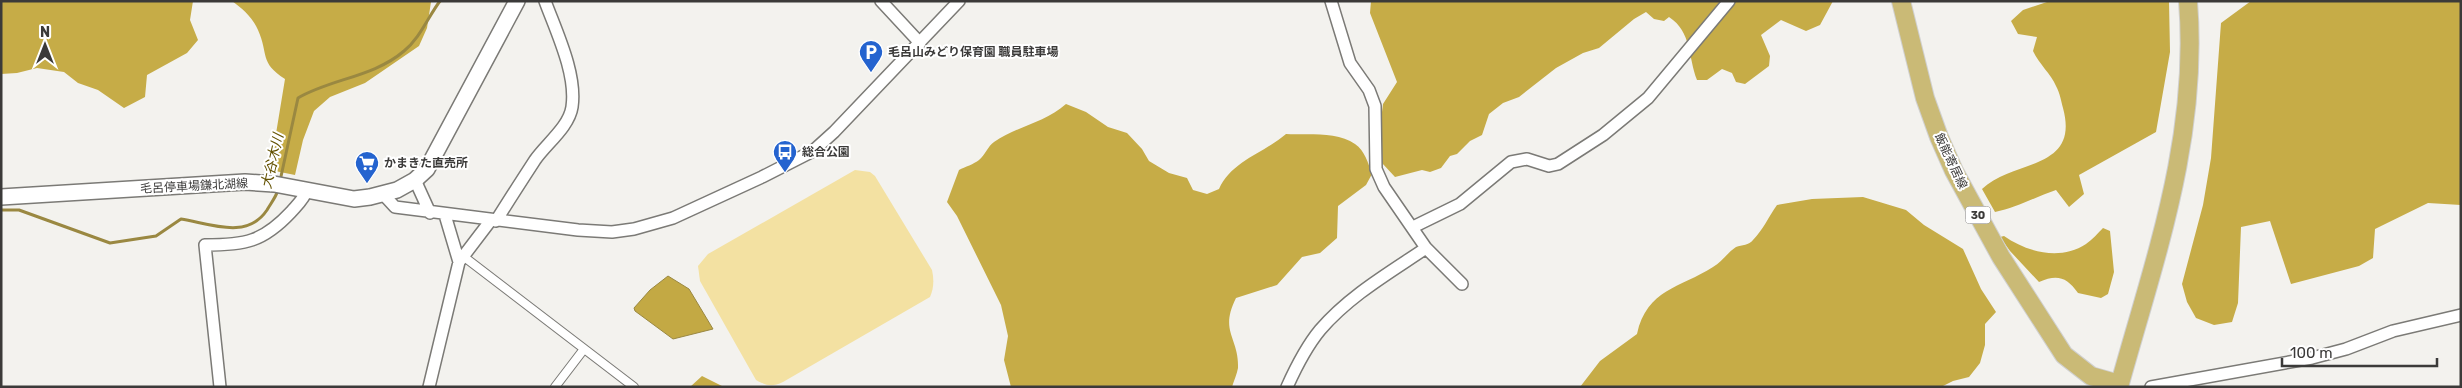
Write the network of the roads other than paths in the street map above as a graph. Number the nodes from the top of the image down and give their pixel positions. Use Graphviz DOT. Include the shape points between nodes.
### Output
graph roads {
  1 [pos="517,1"];
  2 [pos="545,1"];
  3 [pos="881,1"];
  4 [pos="959,1"];
  5 [pos="1332,1"];
  6 [pos="1729,1"];
  7 [pos="1901,1"];
  8 [pos="2188,1"];
  9 [pos="920,43"];
  10 [pos="415,180"];
  11 [pos="307,190"];
  12 [pos="383,194"];
  13 [pos="1,197"];
  14 [pos="430,213"];
  15 [pos="445,214"];
  16 [pos="493,220"];
  17 [pos="1413,227"];
  18 [pos="1426,248"];
  19 [pos="461,259"];
  20 [pos="1462,284"];
  21 [pos="2461,314"];
  22 [pos="584,348"];
  23 [pos="2089,381"];
  24 [pos="2122,386"];
  25 [pos="220,387"];
  26 [pos="429,387"];
  27 [pos="556,387"];
  28 [pos="634,387"];
  29 [pos="1287,387"];
  30 [pos="2150,387"];
  1 -- 10 [label="main road, 毛呂停車場鎌北湖線" via="427,169"];
  2 -- 16 [label="street" via="564,48 572,108 566,122"];
  3 -- 9 [label="street"];
  4 -- 9 [label="street"];
  5 -- 17 [label="street" via="1350,63 1369,90 1375,106 1376,169 1384,187"];
  6 -- 17 [label="street" via="1648,98 1603,135 1558,164 1549,166 1527,159 1511,162 1460,204"];
  7 -- 23 [label="main road, 飯能寄居線 / 30" via="1925,98 1954,171 2001,256 2064,355"];
  8 -- 24 [label="main road, 飯能寄居線 / 30" via="2190,66 2182,149"];
  9 -- 16 [label="street" via="813,151 673,218 612,232"];
  10 -- 12 [label="main road, 毛呂停車場鎌北湖線"];
  10 -- 14 [label="street"];
  11 -- 12 [label="main road, 毛呂停車場鎌北湖線" via="354,199"];
  11 -- 13 [label="main road, 毛呂停車場鎌北湖線" via="280,185 225,183"];
  11 -- 25 [label="street" via="285,218 264,236 243,244 205,245"];
  12 -- 14 [label="street" via="395,207"];
  14 -- 15 [label="street"];
  15 -- 16 [label="street"];
  15 -- 19 [label="street"];
  16 -- 19 [label="street"];
  17 -- 18 [label="street"];
  18 -- 20 [label="street"];
  18 -- 29 [label="street" via="1354,297 1320,330 1304,352"];
  19 -- 22 [label="street"];
  19 -- 26 [label="street"];
  21 -- 30 [label="street" via="2393,331 2312,358"];
  22 -- 27 [label="street"];
  22 -- 28 [label="street"];
  23 -- 24 [label="main road, 飯能寄居線 / 30"];
}
